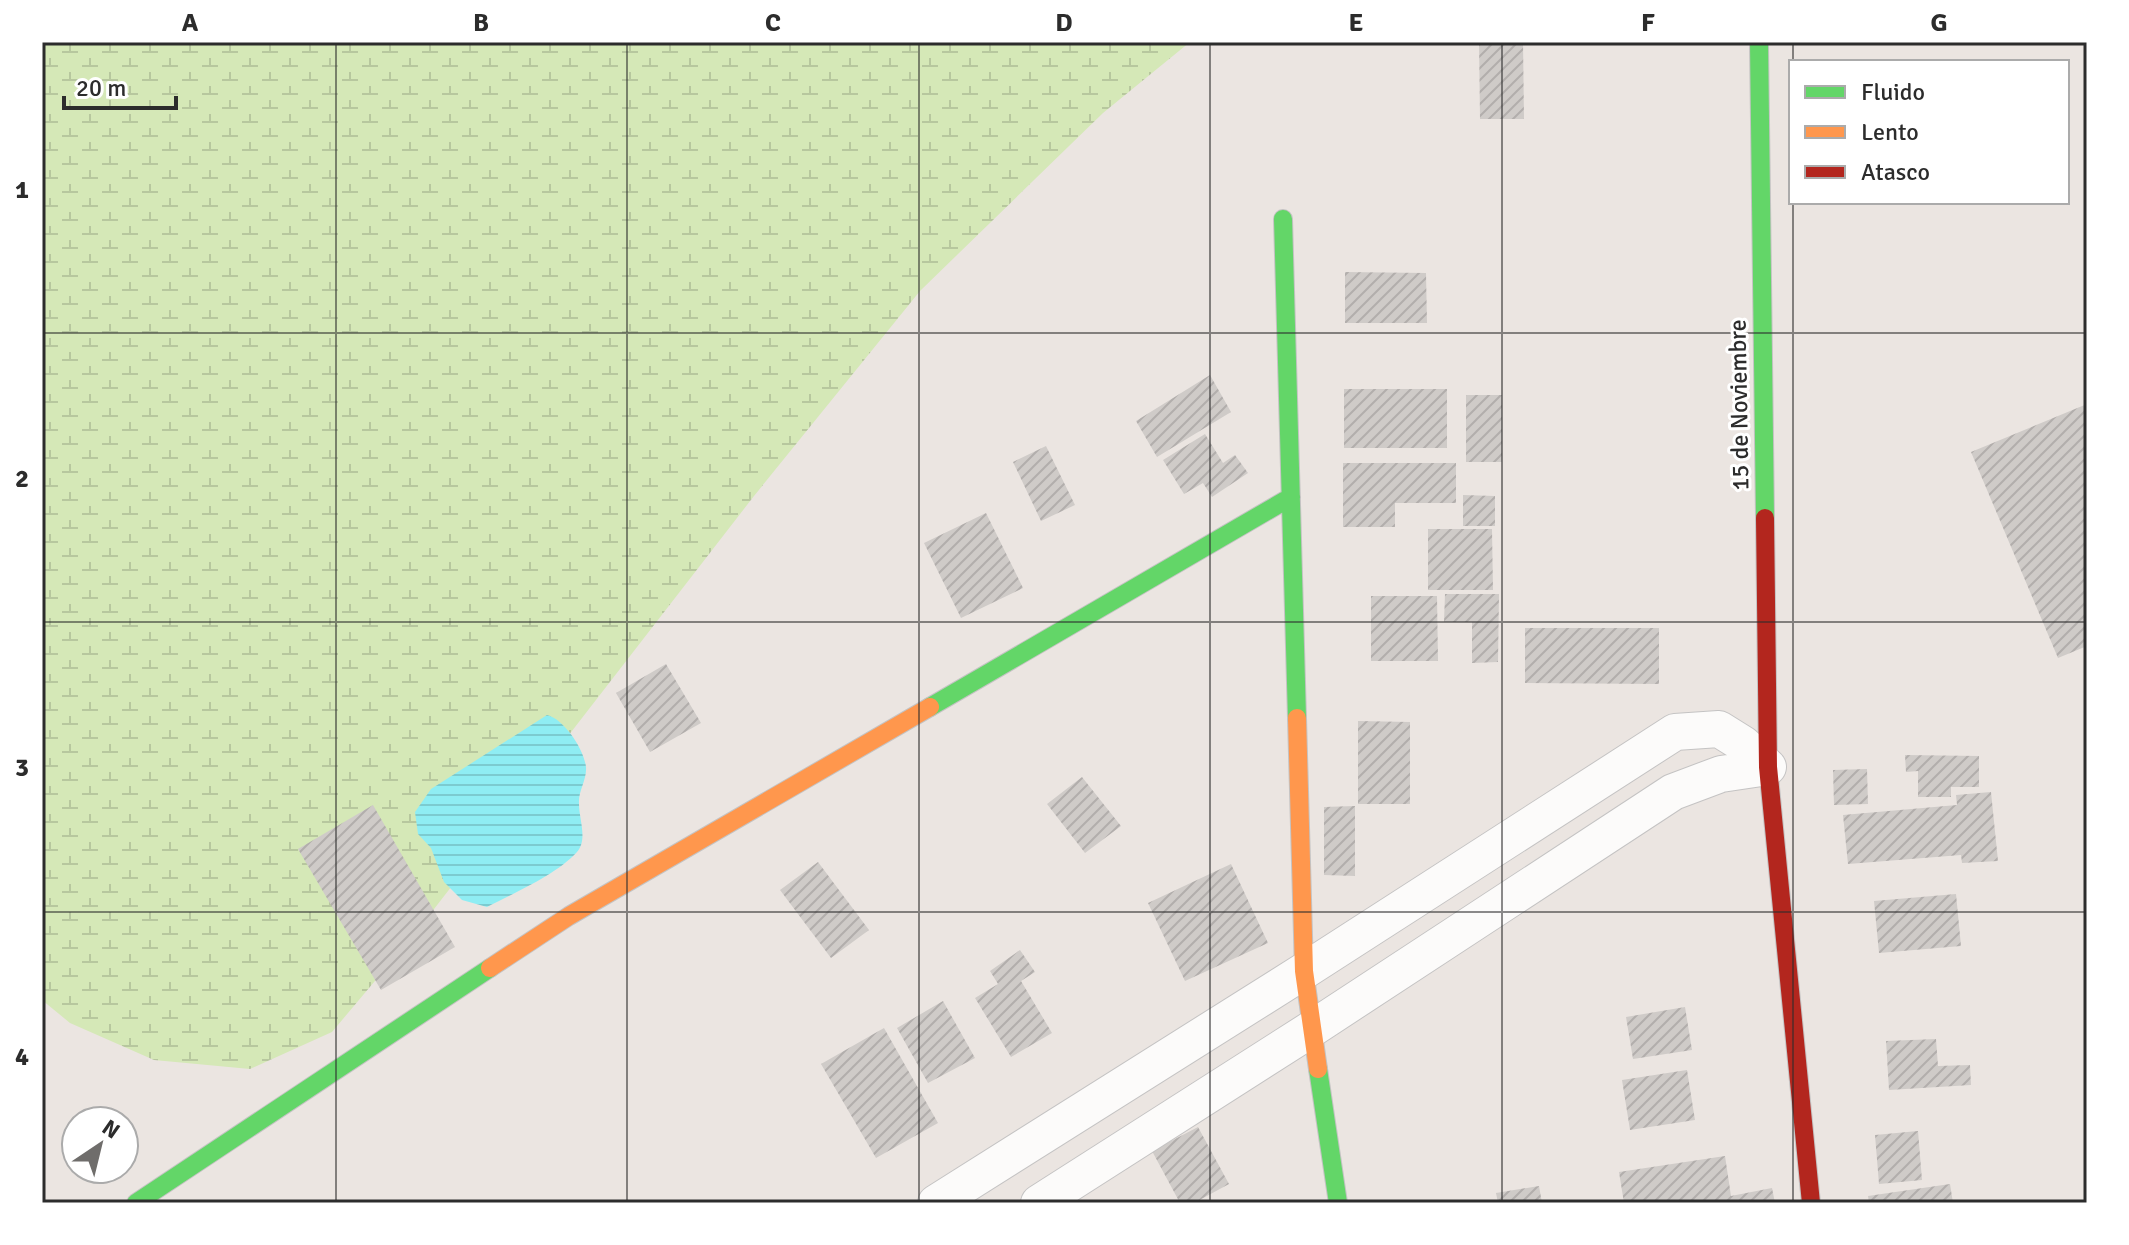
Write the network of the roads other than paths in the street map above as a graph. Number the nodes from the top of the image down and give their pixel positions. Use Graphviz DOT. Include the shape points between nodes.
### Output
graph roads {
  1 [pos="1759,42"];
  2 [pos="1283,219"];
  3 [pos="1291,497"];
  4 [pos="1768,767"];
  5 [pos="1304,971"];
  6 [pos="1313,1028"];
  7 [pos="136,1203"];
  8 [pos="936,1203"];
  9 [pos="1039,1203"];
  10 [pos="1338,1203"];
  11 [pos="1811,1203"];
  1 -- 4 [label="street, 15 de Noviembre"];
  2 -- 3 [label="street"];
  3 -- 5 [label="street"];
  3 -- 7 [label="street" via="569,916"];
  4 -- 5 [label="street" via="1719,729 1675,732"];
  4 -- 6 [label="street" via="1721,774 1673,792"];
  4 -- 11 [label="street, 15 de Noviembre"];
  5 -- 6 [label="street"];
  5 -- 8 [label="street"];
  6 -- 9 [label="street"];
  6 -- 10 [label="street"];
}
